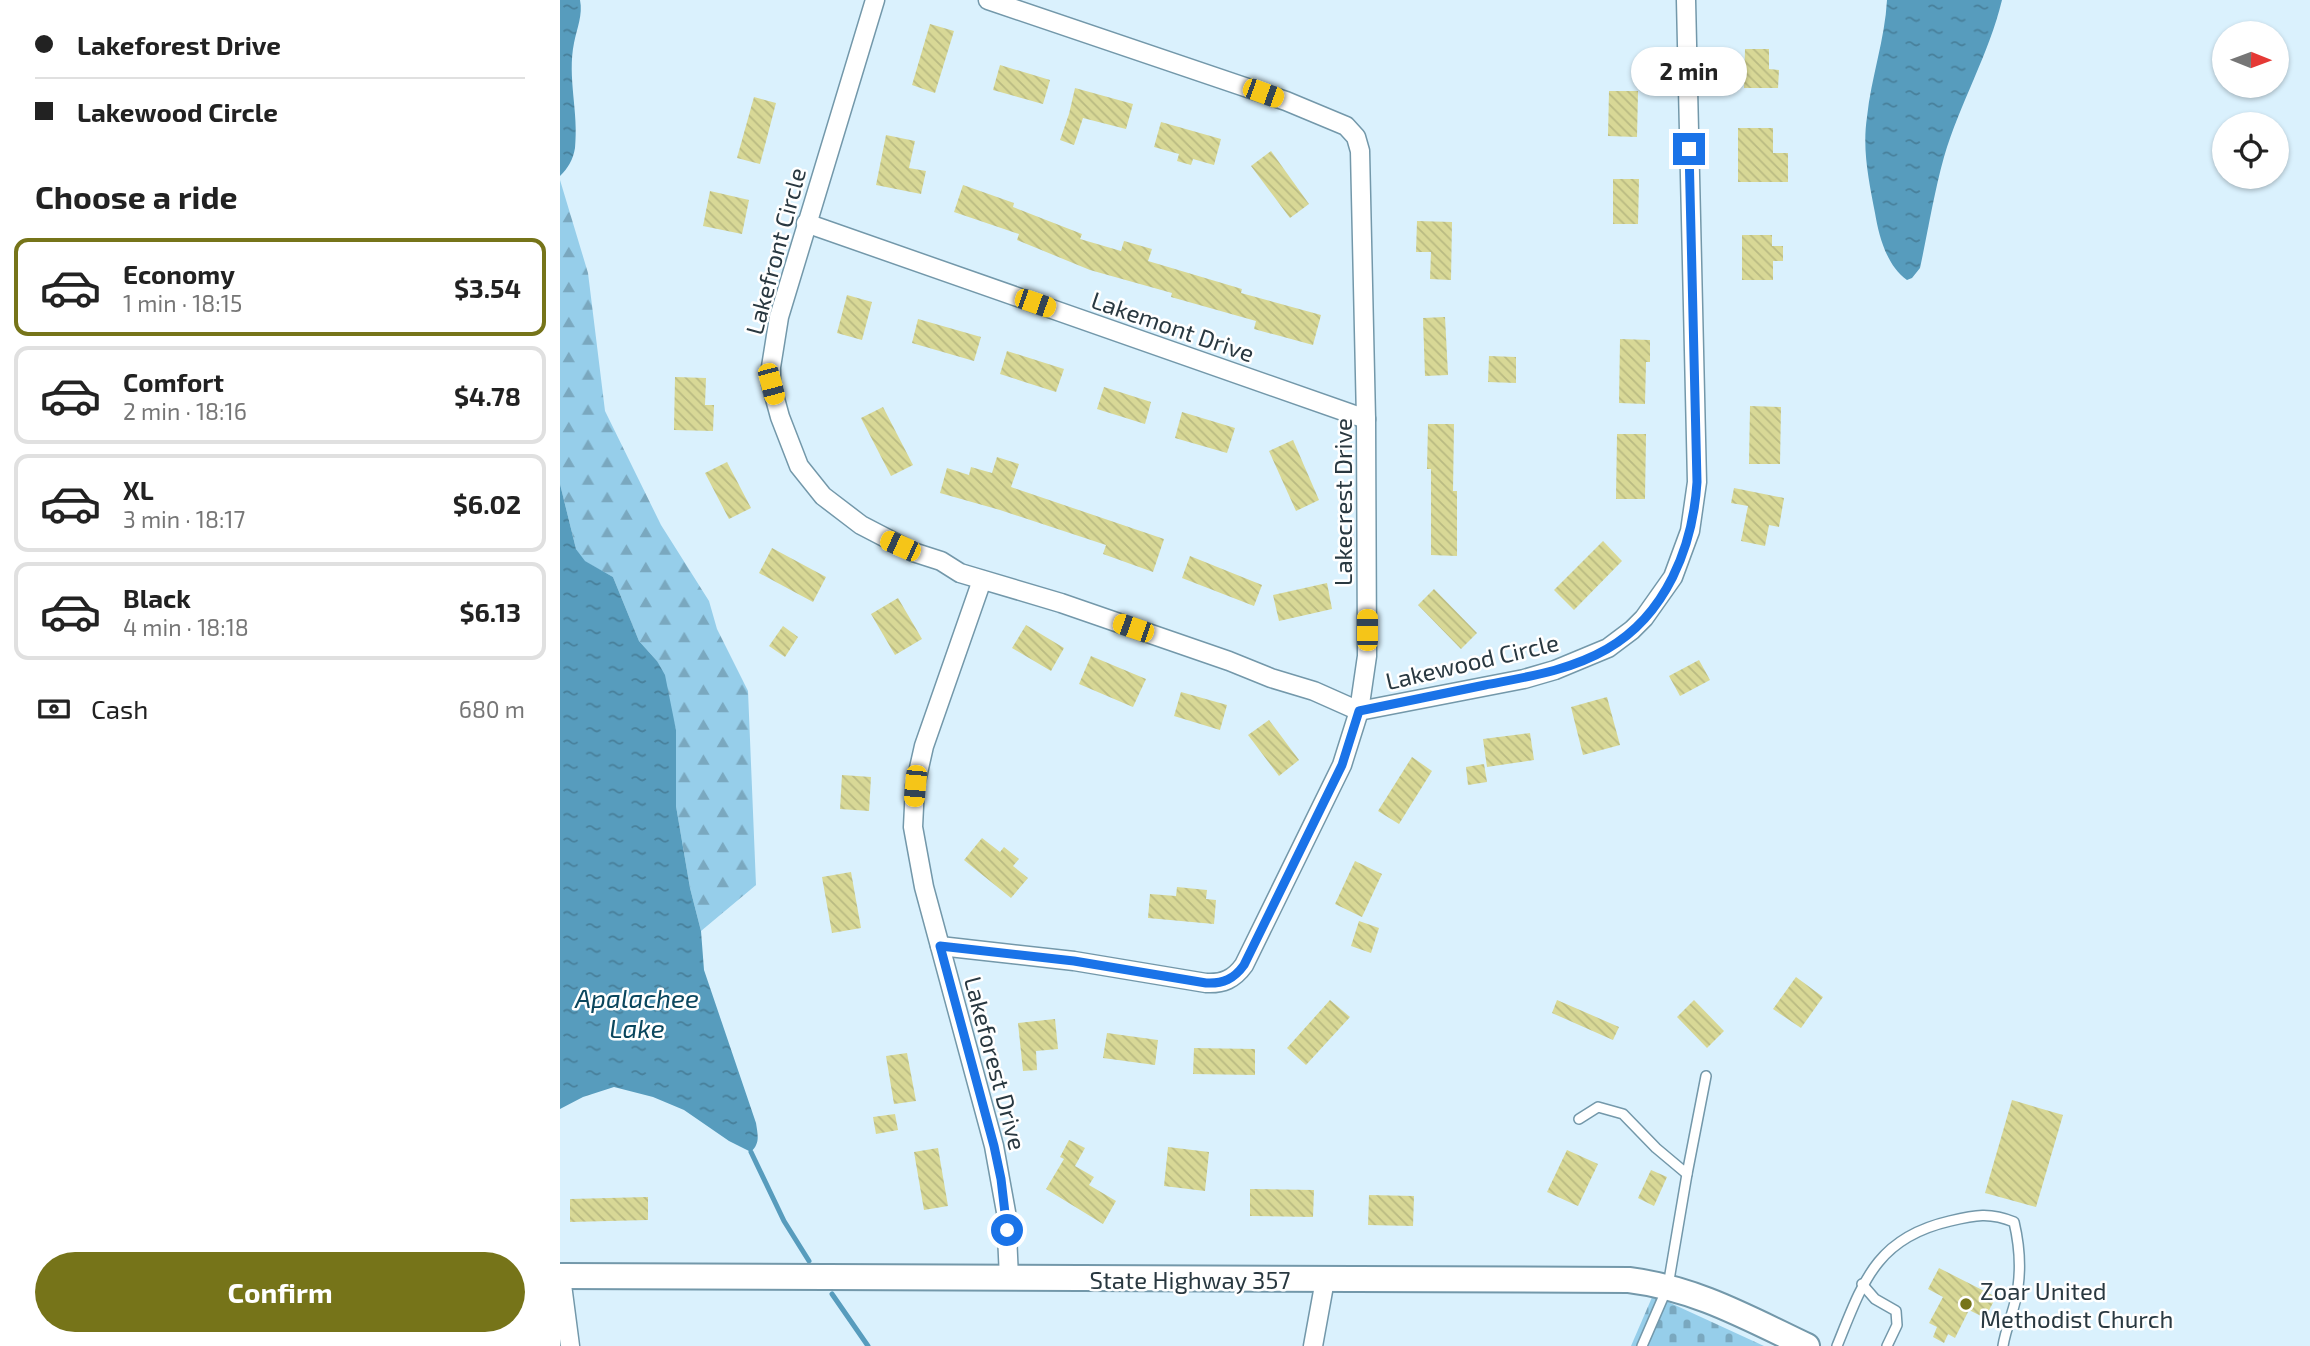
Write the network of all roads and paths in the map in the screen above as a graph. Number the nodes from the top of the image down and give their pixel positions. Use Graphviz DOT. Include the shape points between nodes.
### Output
graph roads {
  1 [pos="875,0"];
  2 [pos="988,0"];
  3 [pos="1686,0"];
  4 [pos="806,223"];
  5 [pos="1366,419"];
  6 [pos="982,580"];
  7 [pos="1359,711"];
  8 [pos="940,946"];
  9 [pos="1706,1076"];
  10 [pos="1579,1119"];
  11 [pos="1687,1174"];
  12 [pos="561,1276"];
  13 [pos="1010,1278"];
  14 [pos="1325,1280"];
  15 [pos="1862,1284"];
  16 [pos="1668,1286"];
  17 [pos="570,1346"];
  18 [pos="1313,1346"];
  19 [pos="1642,1346"];
  20 [pos="1807,1346"];
  21 [pos="1837,1346"];
  22 [pos="1887,1346"];
  23 [pos="2003,1346"];
  1 -- 4 [label="street, Lakefront Circle"];
  2 -- 5 [label="street, Lakecrest Drive" via="1286,101 1332,118 1352,131 1360,159"];
  3 -- 7 [label="street, Lakewood Circle" via="1697,482 1690,531 1678,566 1644,618 1591,657 1524,679"];
  4 -- 5 [label="street, Lakemont Drive"];
  4 -- 6 [label="street, Lakefront Circle" via="779,317 771,367 780,417 799,466 823,496 861,525"];
  5 -- 7 [label="street, Lakecrest Drive" via="1367,656"];
  6 -- 7 [label="street, Lakewood Circle" via="1314,691"];
  6 -- 8 [label="street, Lakeforest Drive" via="924,746 915,786 913,827"];
  7 -- 8 [label="street, Lakecrest Drive" via="1342,765 1244,965 1228,980 1206,983 1074,961"];
  8 -- 13 [label="street, Lakeforest Drive" via="994,1146 1006,1212"];
  9 -- 11 [label="lane"];
  10 -- 11 [label="lane" via="1598,1107 1623,1114"];
  11 -- 16 [label="lane"];
  12 -- 13 [label="main road, State Highway 357"];
  12 -- 17 [label="street"];
  13 -- 14 [label="main road, State Highway 357"];
  14 -- 16 [label="main road, State Highway 357" via="1608,1279"];
  14 -- 18 [label="street"];
  15 -- 21 [label="lane"];
  15 -- 22 [label="lane" via="1875,1299 1896,1311 1897,1325"];
  15 -- 23 [label="lane" via="1885,1252 1928,1226 1971,1216 1997,1215 2014,1222 2019,1242 2018,1288"];
  16 -- 19 [label="lane"];
  16 -- 20 [label="main road, State Highway 357"];
}
